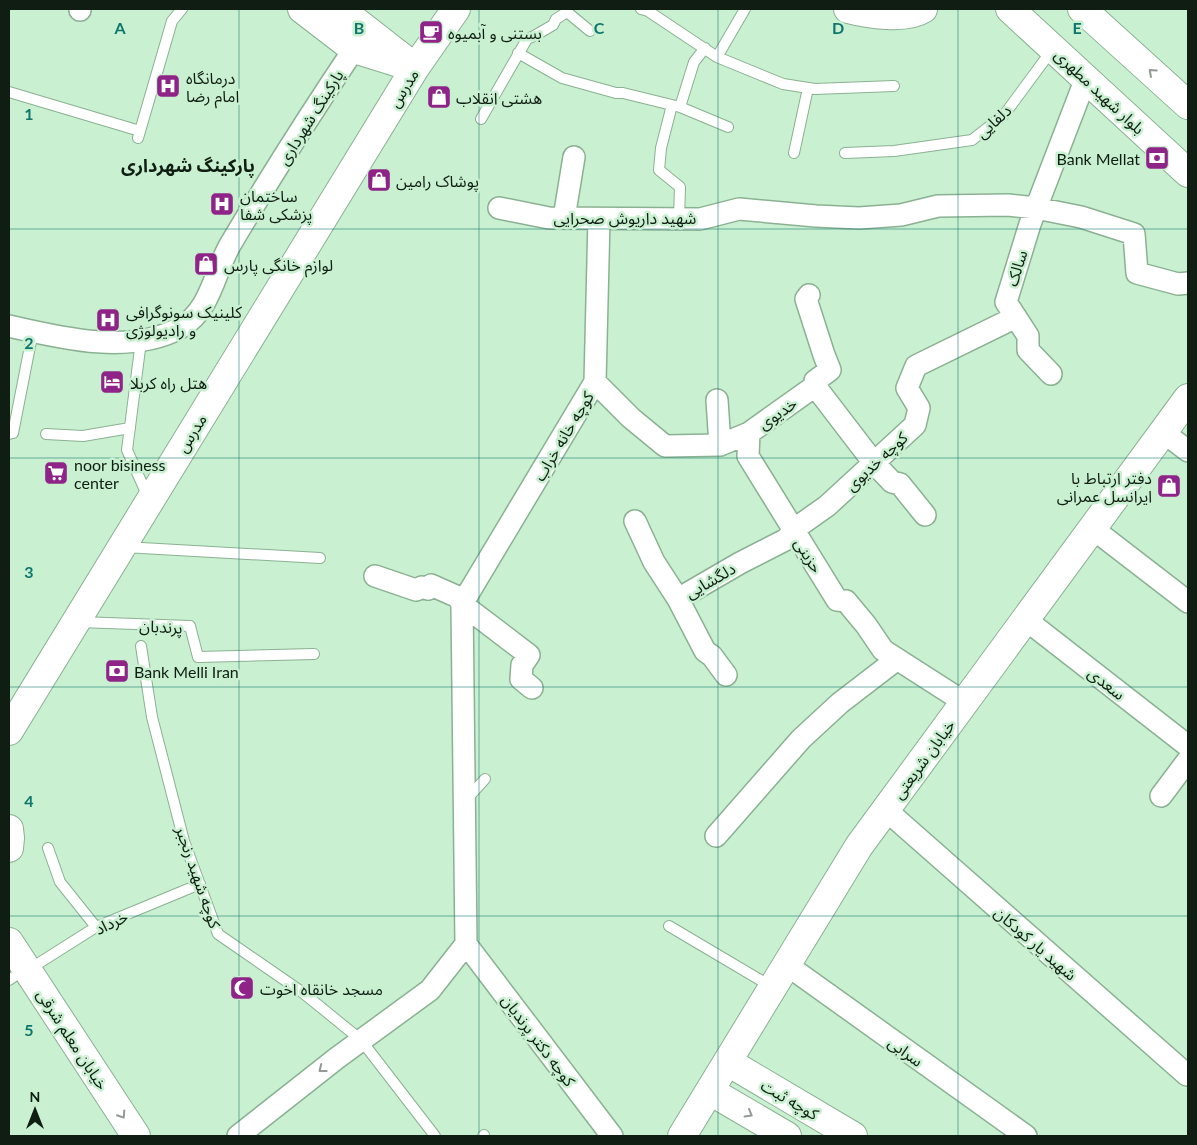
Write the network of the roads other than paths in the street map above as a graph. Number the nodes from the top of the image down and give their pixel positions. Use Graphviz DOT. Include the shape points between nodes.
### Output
graph roads {
  1 [pos="182,9"];
  2 [pos="302,9"];
  3 [pos="340,9"];
  4 [pos="456,9"];
  5 [pos="641,9"];
  6 [pos="745,9"];
  7 [pos="848,9"];
  8 [pos="923,9"];
  9 [pos="1010,9"];
  10 [pos="1082,9"];
  11 [pos="568,10"];
  12 [pos="590,31"];
  13 [pos="704,48"];
  14 [pos="1054,48"];
  15 [pos="354,49"];
  16 [pos="518,53"];
  17 [pos="717,57"];
  18 [pos="416,68"];
  19 [pos="1086,78"];
  20 [pos="894,86"];
  21 [pos="808,88"];
  22 [pos="9,92"];
  23 [pos="1188,105"];
  24 [pos="676,106"];
  25 [pos="481,119"];
  26 [pos="728,127"];
  27 [pos="794,153"];
  28 [pos="845,153"];
  29 [pos="574,158"];
  30 [pos="1188,174"];
  31 [pos="499,208"];
  32 [pos="1036,208"];
  33 [pos="564,218"];
  34 [pos="599,219"];
  35 [pos="679,219"];
  36 [pos="1188,283"];
  37 [pos="809,295"];
  38 [pos="1016,317"];
  39 [pos="9,326"];
  40 [pos="33,331"];
  41 [pos="140,341"];
  42 [pos="1051,374"];
  43 [pos="595,382"];
  44 [pos="815,386"];
  45 [pos="1188,398"];
  46 [pos="717,400"];
  47 [pos="130,428"];
  48 [pos="1162,432"];
  49 [pos="749,433"];
  50 [pos="9,434"];
  51 [pos="46,434"];
  52 [pos="720,445"];
  53 [pos="1188,451"];
  54 [pos="874,463"];
  55 [pos="150,500"];
  56 [pos="924,514"];
  57 [pos="635,521"];
  58 [pos="1092,528"];
  59 [pos="793,530"];
  60 [pos="121,547"];
  61 [pos="320,558"];
  62 [pos="375,576"];
  63 [pos="678,599"];
  64 [pos="1188,602"];
  65 [pos="462,604"];
  66 [pos="1025,619"];
  67 [pos="75,622"];
  68 [pos="141,646"];
  69 [pos="314,654"];
  70 [pos="896,660"];
  71 [pos="726,675"];
  72 [pos="532,688"];
  73 [pos="964,702"];
  74 [pos="9,731"];
  75 [pos="1188,746"];
  76 [pos="1188,760"];
  77 [pos="485,779"];
  78 [pos="1161,796"];
  79 [pos="464,801"];
  80 [pos="886,810"];
  81 [pos="9,828"];
  82 [pos="716,836"];
  83 [pos="9,848"];
  84 [pos="48,848"];
  85 [pos="200,884"];
  86 [pos="669,926"];
  87 [pos="96,927"];
  88 [pos="9,942"];
  89 [pos="466,944"];
  90 [pos="21,973"];
  91 [pos="780,976"];
  92 [pos="361,1040"];
  93 [pos="728,1062"];
  94 [pos="1187,1076"];
  95 [pos="710,1091"];
  96 [pos="833,1132"];
  97 [pos="136,1136"];
  98 [pos="238,1136"];
  99 [pos="435,1136"];
  100 [pos="612,1136"];
  101 [pos="682,1136"];
  102 [pos="787,1136"];
  103 [pos="1026,1136"];
  1 -- 22 [label="lane" via="172,21 139,135"];
  2 -- 15 [label="main road"];
  3 -- 18 [label="main road"];
  4 -- 18 [label="main road, مدرس"];
  5 -- 13 [label="lane"];
  6 -- 17 [label="lane"];
  7 -- 8 [label="main road" via="866,14 892,15"];
  9 -- 14 [label="main road, بلوار شهید مطهری"];
  23 -- 10 [label="main road, one-way"];
  11 -- 12 [label="lane"];
  11 -- 16 [label="lane" via="553,25 527,39"];
  13 -- 17 [label="lane"];
  13 -- 24 [label="lane" via="694,62"];
  14 -- 19 [label="main road, بلوار شهید مطهری"];
  14 -- 28 [label="lane, دلفایی" via="1004,115 972,140 894,151"];
  15 -- 18 [label="main road"];
  15 -- 41 [label="street, پارکینگ شهرداری" via="229,247 205,302 181,327"];
  16 -- 24 [label="lane" via="562,78"];
  16 -- 25 [label="lane"];
  17 -- 21 [label="lane" via="783,84"];
  18 -- 55 [label="main road, مدرس"];
  19 -- 30 [label="main road, بلوار شهید مطهری"];
  19 -- 32 [label="street"];
  20 -- 21 [label="lane"];
  21 -- 27 [label="lane"];
  24 -- 26 [label="lane"];
  24 -- 35 [label="lane" via="661,148 659,170 680,187"];
  29 -- 33 [label="street"];
  31 -- 33 [label="street, شهید داریوش صحرایی"];
  32 -- 35 [label="street, شهید داریوش صحرایی" via="980,204 938,206 902,215 859,218 739,209 700,219"];
  32 -- 36 [label="street, شهید داریوش صحرایی" via="1081,217 1134,234 1137,273 1178,284"];
  32 -- 38 [label="street, سالک" via="1006,302"];
  33 -- 34 [label="street, شهید داریوش صحرایی"];
  34 -- 35 [label="street, شهید داریوش صحرایی"];
  34 -- 43 [label="street, کوچه خانه خراب"];
  37 -- 44 [label="street, خدیوی" via="806,299 809,312 830,370 816,381"];
  38 -- 42 [label="street, سالک" via="1028,336 1028,350"];
  38 -- 54 [label="street, کوچه خدیوی" via="916,366 907,388 919,408 915,425"];
  39 -- 40 [label="street, پارکینگ شهرداری"];
  40 -- 41 [label="street, پارکینگ شهرداری" via="115,343"];
  40 -- 50 [label="lane" via="13,433"];
  41 -- 47 [label="lane"];
  43 -- 52 [label="street, خدیوی" via="665,446"];
  43 -- 65 [label="street, کوچه خانه خراب"];
  44 -- 49 [label="street, خدیوی"];
  44 -- 54 [label="street"];
  45 -- 48 [label="main road, خیابان شریعتی"];
  46 -- 52 [label="street"];
  47 -- 51 [label="lane" via="83,436"];
  47 -- 55 [label="lane" via="127,450"];
  48 -- 53 [label="street"];
  48 -- 58 [label="main road, خیابان شریعتی"];
  49 -- 52 [label="street, خدیوی"];
  49 -- 59 [label="street, حزینی" via="748,456"];
  54 -- 56 [label="street" via="892,482 900,484"];
  54 -- 59 [label="street, کوچه خدیوی" via="827,506"];
  55 -- 60 [label="main road, مدرس"];
  57 -- 63 [label="street" via="654,562"];
  58 -- 64 [label="street"];
  58 -- 66 [label="main road, خیابان شریعتی"];
  59 -- 63 [label="street, دلگشایی" via="787,539"];
  59 -- 70 [label="street, حزینی" via="837,600 846,601 883,650"];
  60 -- 61 [label="lane"];
  60 -- 67 [label="main road, مدرس"];
  62 -- 65 [label="street" via="416,590 428,589 431,585 458,597"];
  63 -- 71 [label="street, دلگشایی" via="705,651"];
  65 -- 72 [label="street" via="529,655 522,665 521,679"];
  65 -- 79 [label="street"];
  66 -- 73 [label="main road, خیابان شریعتی"];
  66 -- 75 [label="street, سعدی"];
  67 -- 69 [label="lane, پرندبان" via="190,626 198,657"];
  67 -- 74 [label="main road, مدرس"];
  68 -- 85 [label="lane, کوچه شهید رنجبر" via="152,717 184,841"];
  70 -- 73 [label="street, حزینی"];
  70 -- 82 [label="street" via="801,738"];
  73 -- 80 [label="main road, خیابان شریعتی"];
  76 -- 78 [label="street"];
  77 -- 79 [label="lane"];
  79 -- 89 [label="street"];
  80 -- 91 [label="main road, خیابان شریعتی" via="859,846"];
  80 -- 94 [label="street, شهید یار کودکان"];
  81 -- 83 [label="main road"];
  84 -- 87 [label="lane" via="60,882"];
  85 -- 87 [label="lane, خرداد"];
  85 -- 92 [label="lane, کوچه شهید رنجبر" via="218,934 302,992"];
  86 -- 91 [label="lane"];
  87 -- 90 [label="lane, خرداد"];
  88 -- 90 [label="main road, خیابان معلم شرقی"];
  89 -- 92 [label="street" via="430,990"];
  89 -- 100 [label="street, کوچه دکتر پرندیان"];
  90 -- 97 [label="main road, خیابان معلم شرقی, one-way"];
  91 -- 93 [label="main road, خیابان شریعتی"];
  91 -- 103 [label="street, سرابی"];
  92 -- 98 [label="street, one-way"];
  92 -- 99 [label="lane, کوچه شهید رنجبر"];
  93 -- 95 [label="main road, خیابان شریعتی"];
  93 -- 96 [label="main road, کوچه ثبت"];
  95 -- 101 [label="main road, خیابان شریعتی"];
  95 -- 102 [label="main road, کوچه ثبت, one-way"];
}
